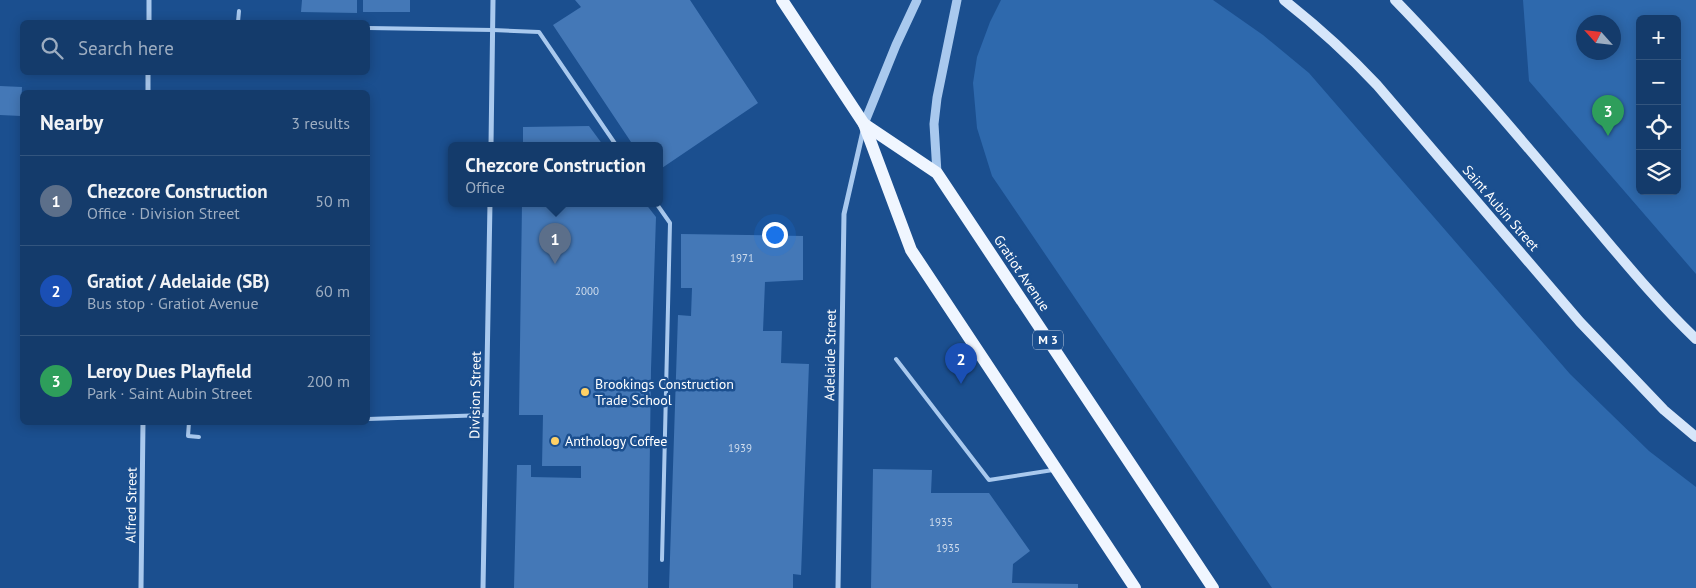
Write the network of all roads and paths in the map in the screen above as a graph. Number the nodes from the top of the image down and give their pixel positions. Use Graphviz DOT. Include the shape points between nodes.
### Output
graph roads {
  1 [pos="149,0"];
  2 [pos="494,0"];
  3 [pos="782,0"];
  4 [pos="917,0"];
  5 [pos="957,0"];
  6 [pos="1284,0"];
  7 [pos="1395,0"];
  8 [pos="239,11"];
  9 [pos="149,20"];
  10 [pos="238,20"];
  11 [pos="370,28"];
  12 [pos="493,30"];
  13 [pos="148,75"];
  14 [pos="148,90"];
  15 [pos="864,124"];
  16 [pos="491,142"];
  17 [pos="614,142"];
  18 [pos="936,173"];
  19 [pos="490,207"];
  20 [pos="659,207"];
  21 [pos="1696,339"];
  22 [pos="896,359"];
  23 [pos="486,415"];
  24 [pos="370,418"];
  25 [pos="143,425"];
  26 [pos="189,425"];
  27 [pos="1696,436"];
  28 [pos="199,437"];
  29 [pos="1056,470"];
  30 [pos="662,560"];
  31 [pos="141,588"];
  32 [pos="483,588"];
  33 [pos="838,588"];
  34 [pos="1135,588"];
  35 [pos="1213,588"];
  1 -- 9 [label="street"];
  2 -- 12 [label="street"];
  3 -- 15 [label="main road, Gratiot Avenue / M 3"];
  4 -- 15 [label="street"];
  5 -- 18 [label="street" via="937,98 934,124"];
  6 -- 27 [label="main road, Saint Aubin Street" via="1330,37 1370,77 1580,322 1664,410"];
  7 -- 21 [label="main road" via="1489,102 1656,298"];
  8 -- 10 [label="lane"];
  11 -- 12 [label="lane"];
  12 -- 16 [label="street"];
  12 -- 17 [label="lane" via="539,32"];
  13 -- 14 [label="street"];
  15 -- 18 [label="main road, Gratiot Avenue / M 3"];
  15 -- 29 [label="main road, Gratiot Avenue / M 3" via="911,250"];
  15 -- 33 [label="street, Adelaide Street" via="844,214"];
  18 -- 35 [label="main road, Gratiot Avenue / M 3"];
  19 -- 23 [label="street, Division Street"];
  20 -- 30 [label="lane" via="670,223"];
  22 -- 29 [label="lane" via="989,480"];
  23 -- 24 [label="lane"];
  23 -- 32 [label="street, Division Street"];
  25 -- 31 [label="street, Alfred Street"];
  26 -- 28 [label="lane" via="188,436"];
  29 -- 34 [label="main road, Gratiot Avenue / M 3"];
}
